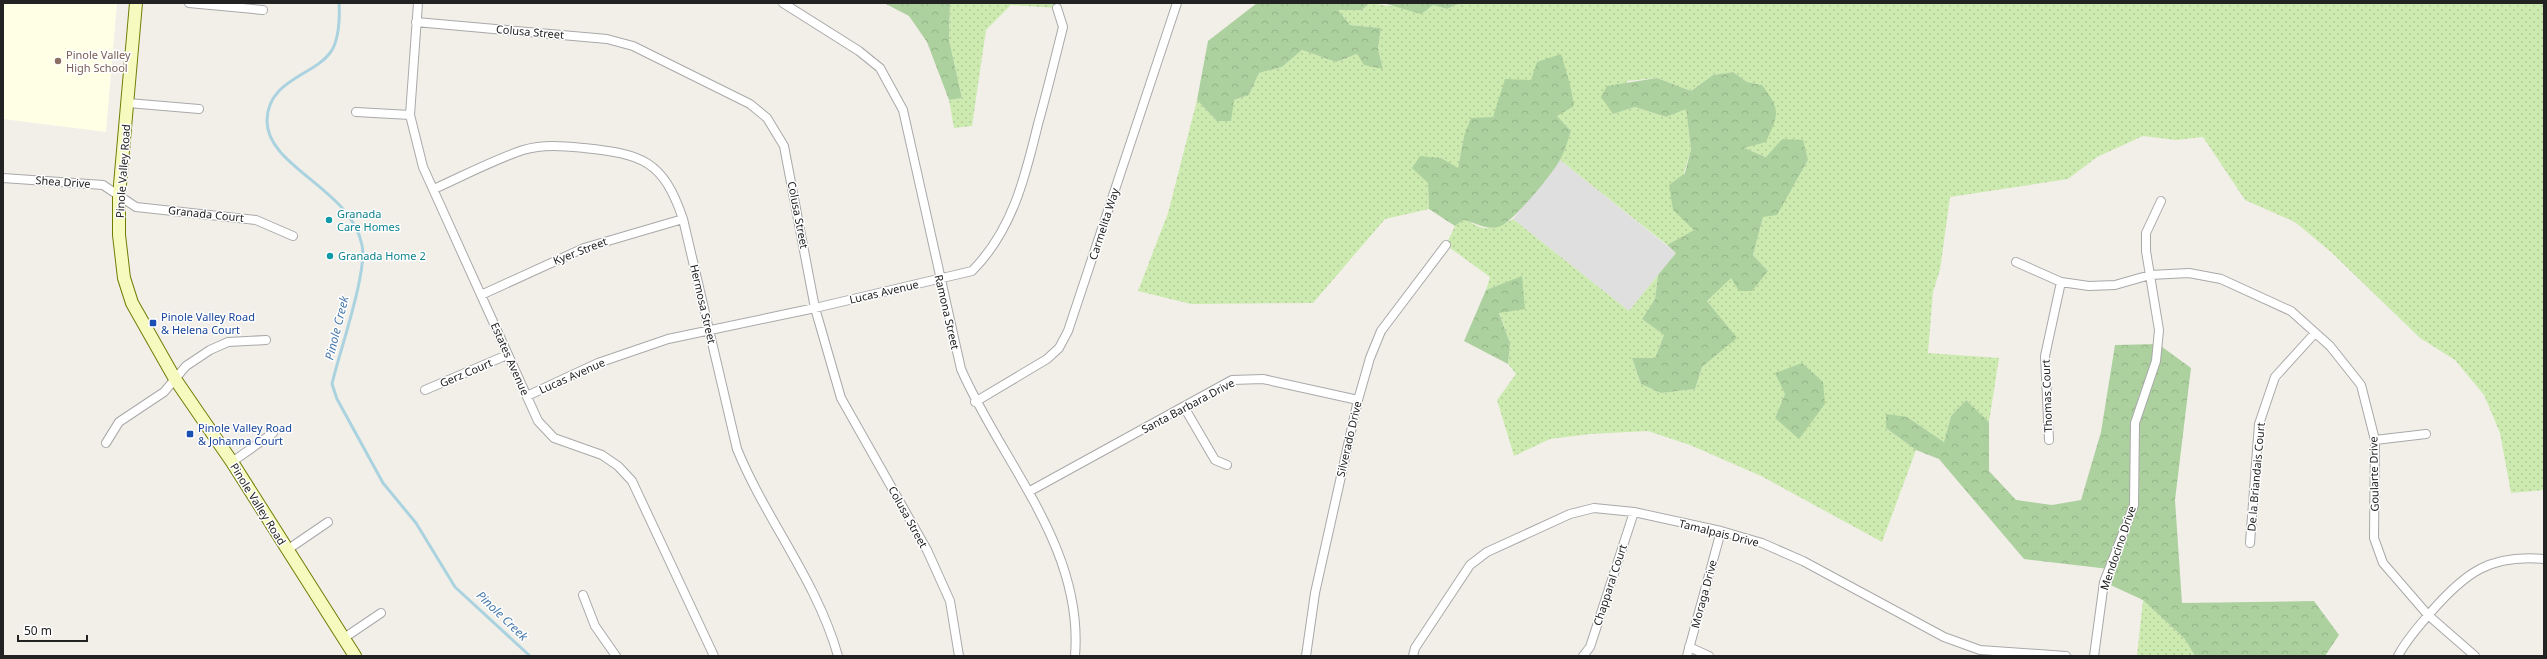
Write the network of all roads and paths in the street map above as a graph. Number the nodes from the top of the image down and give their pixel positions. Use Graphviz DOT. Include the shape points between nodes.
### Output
graph roads {
  1 [pos="136,3"];
  2 [pos="189,3"];
  3 [pos="418,3"];
  4 [pos="783,3"];
  5 [pos="1177,3"];
  6 [pos="1057,8"];
  7 [pos="263,10"];
  8 [pos="416,22"];
  9 [pos="128,103"];
  10 [pos="199,109"];
  11 [pos="356,112"];
  12 [pos="410,115"];
  13 [pos="3,178"];
  14 [pos="434,189"];
  15 [pos="119,196"];
  16 [pos="2161,201"];
  17 [pos="683,218"];
  18 [pos="293,236"];
  19 [pos="1446,245"];
  20 [pos="2016,262"];
  21 [pos="2150,275"];
  22 [pos="939,279"];
  23 [pos="2061,282"];
  24 [pos="481,294"];
  25 [pos="815,308"];
  26 [pos="710,330"];
  27 [pos="2315,332"];
  28 [pos="266,340"];
  29 [pos="508,355"];
  30 [pos="175,379"];
  31 [pos="424,390"];
  32 [pos="527,396"];
  33 [pos="1358,400"];
  34 [pos="975,402"];
  35 [pos="1184,407"];
  36 [pos="273,433"];
  37 [pos="2426,434"];
  38 [pos="2049,440"];
  39 [pos="2375,440"];
  40 [pos="106,443"];
  41 [pos="232,462"];
  42 [pos="1227,465"];
  43 [pos="1030,491"];
  44 [pos="1634,512"];
  45 [pos="328,522"];
  46 [pos="1721,531"];
  47 [pos="2250,543"];
  48 [pos="287,550"];
  49 [pos="2544,559"];
  50 [pos="583,595"];
  51 [pos="381,613"];
  52 [pos="2428,616"];
  53 [pos="344,638"];
  54 [pos="1689,648"];
  55 [pos="355,656"];
  56 [pos="616,656"];
  57 [pos="714,656"];
  58 [pos="838,656"];
  59 [pos="959,656"];
  60 [pos="1075,656"];
  61 [pos="1306,656"];
  62 [pos="1413,656"];
  63 [pos="1583,656"];
  64 [pos="1687,656"];
  65 [pos="1709,656"];
  66 [pos="2066,656"];
  67 [pos="2094,656"];
  68 [pos="2398,656"];
  69 [pos="2475,656"];
  1 -- 9 [label="main road, Pinole Valley Road"];
  2 -- 7 [label="street"];
  3 -- 8 [label="street, Estates Avenue"];
  4 -- 22 [label="street, Ramona Street" via="859,51 880,68 904,110"];
  5 -- 34 [label="street, Carmelita Way" via="1068,331 1059,348 1047,359"];
  6 -- 22 [label="street, Lucas Avenue" via="1063,27 1022,190 988,256 972,271"];
  8 -- 12 [label="street, Estates Avenue"];
  8 -- 25 [label="street, Colusa Street" via="607,39 633,46 750,104 767,118 784,146"];
  9 -- 10 [label="street"];
  9 -- 15 [label="main road, Pinole Valley Road"];
  11 -- 12 [label="street"];
  12 -- 14 [label="street, Estates Avenue" via="424,167"];
  13 -- 15 [label="street, Shea Drive" via="103,185"];
  14 -- 17 [label="street, Hermosa Street" via="537,147 554,145 625,153 641,159 659,173 674,190"];
  14 -- 24 [label="street, Estates Avenue"];
  15 -- 18 [label="street, Granada Court" via="136,207 256,220"];
  15 -- 30 [label="main road, Pinole Valley Road" via="119,235 124,278 143,326"];
  16 -- 21 [label="street, Mendocino Drive" via="2146,234"];
  17 -- 24 [label="street, Kyer Street" via="584,248"];
  17 -- 26 [label="street, Hermosa Street"];
  19 -- 33 [label="street, Silverado Drive" via="1381,331"];
  20 -- 23 [label="street, Goularte Drive"];
  21 -- 23 [label="street, Goularte Drive" via="2115,285 2089,286"];
  21 -- 27 [label="street, Goularte Drive" via="2189,273 2221,279 2291,311"];
  21 -- 67 [label="street, Mendocino Drive" via="2159,330 2156,361 2135,423 2134,505 2104,582"];
  22 -- 25 [label="street, Lucas Avenue"];
  22 -- 34 [label="street, Ramona Street" via="961,369"];
  23 -- 38 [label="street, Thomas Court" via="2045,356"];
  24 -- 29 [label="street, Estates Avenue"];
  25 -- 26 [label="street, Lucas Avenue"];
  25 -- 59 [label="street, Colusa Street" via="841,398 927,550 950,601"];
  26 -- 32 [label="street, Lucas Avenue" via="668,339 598,363"];
  26 -- 58 [label="street, Hermosa Street" via="737,449 747,472 815,595 832,634"];
  27 -- 39 [label="street, Goularte Drive" via="2330,346 2360,385"];
  27 -- 47 [label="street, De la Briandais Court" via="2275,377 2259,424"];
  28 -- 30 [label="street" via="228,342 186,366"];
  29 -- 31 [label="street, Gerz Court"];
  29 -- 32 [label="street, Estates Avenue"];
  30 -- 40 [label="street" via="164,392 119,422"];
  30 -- 41 [label="main road, Pinole Valley Road"];
  32 -- 57 [label="street, Estates Avenue" via="538,421 554,438 602,455 618,466 632,481"];
  33 -- 35 [label="street, Santa Barbara Drive" via="1263,379 1248,379 1232,380"];
  33 -- 61 [label="street, Silverado Drive" via="1315,593"];
  34 -- 43 [label="street, Ramona Street"];
  35 -- 42 [label="street" via="1215,460"];
  35 -- 43 [label="street, Santa Barbara Drive"];
  36 -- 41 [label="street"];
  37 -- 39 [label="street"];
  39 -- 52 [label="street, Goularte Drive" via="2374,538 2383,563"];
  41 -- 48 [label="main road, Pinole Valley Road"];
  43 -- 60 [label="street, Ramona Street" via="1065,568 1077,637"];
  44 -- 46 [label="street, Tamalpais Drive"];
  44 -- 62 [label="street, Tamalpais Drive" via="1594,508 1570,514 1487,552 1470,565 1415,648"];
  44 -- 63 [label="street, Chapparal Court" via="1590,647"];
  45 -- 48 [label="street"];
  46 -- 54 [label="street, Moraga Drive"];
  46 -- 66 [label="street, Tamalpais Drive" via="1762,543 1804,561 1944,637 1980,650"];
  48 -- 53 [label="main road, Pinole Valley Road"];
  49 -- 52 [label="street" via="2499,561 2471,572"];
  50 -- 56 [label="street" via="595,626"];
  51 -- 53 [label="street"];
  52 -- 68 [label="street"];
  52 -- 69 [label="street, Goularte Drive"];
  53 -- 55 [label="main road, Pinole Valley Road"];
  54 -- 64 [label="street, Moraga Drive"];
  54 -- 65 [label="street"];
}
